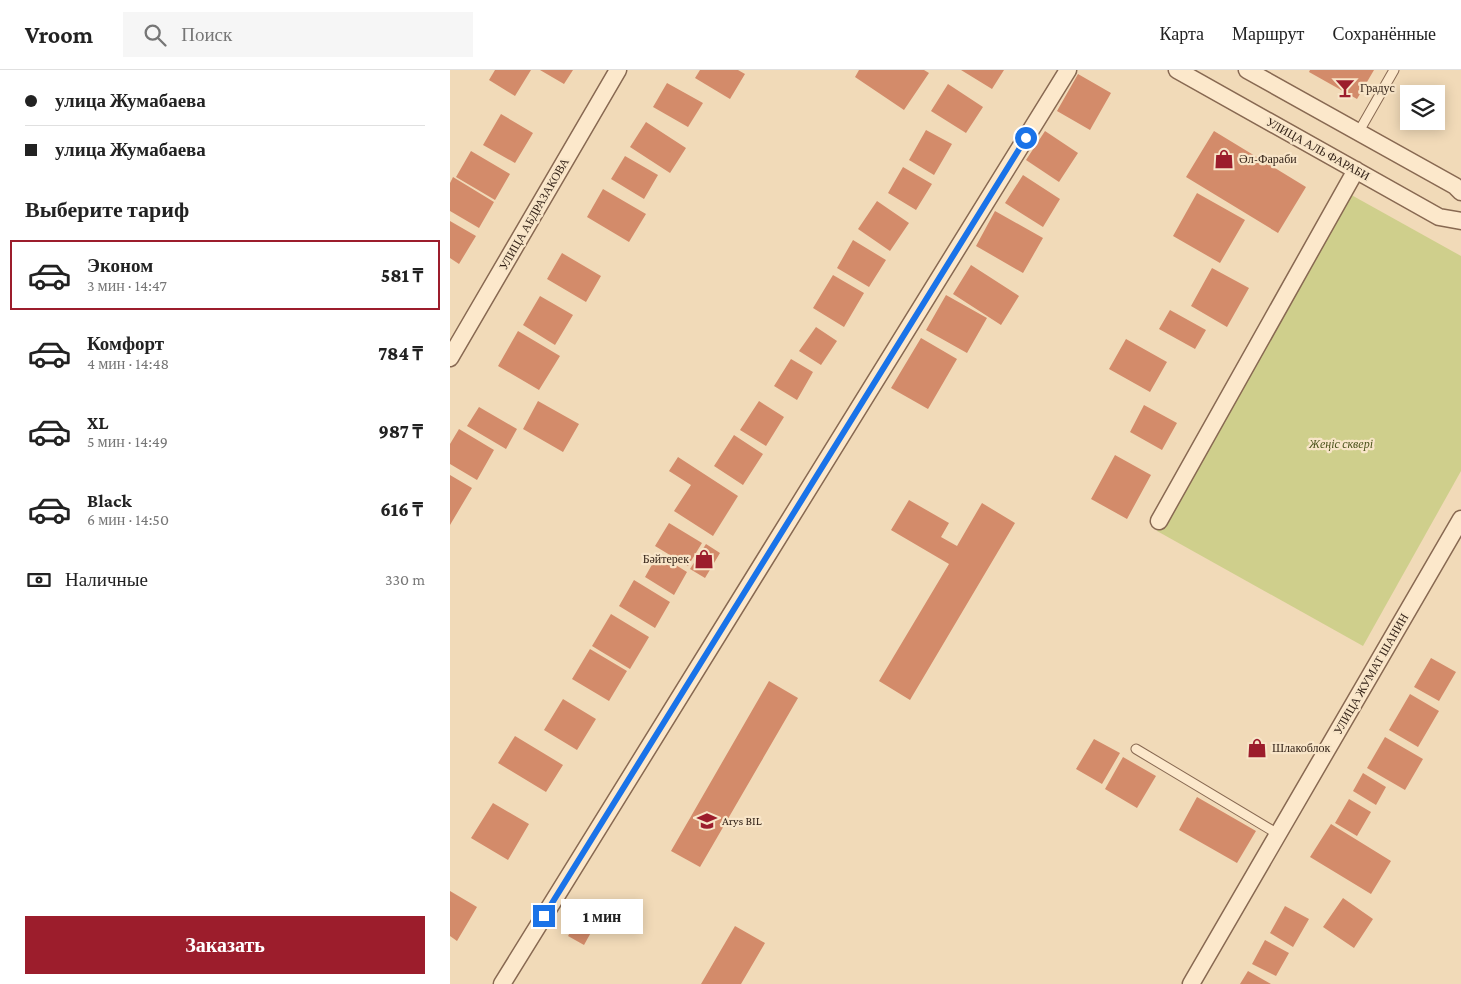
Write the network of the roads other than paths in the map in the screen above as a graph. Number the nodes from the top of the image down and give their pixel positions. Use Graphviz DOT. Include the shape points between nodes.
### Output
graph roads {
  1 [pos="618,70"];
  2 [pos="1068,70"];
  3 [pos="1177,70"];
  4 [pos="1247,70"];
  5 [pos="1394,70"];
  6 [pos="1358,133"];
  7 [pos="1356,170"];
  8 [pos="1461,192"];
  9 [pos="1461,221"];
  10 [pos="450,358"];
  11 [pos="1461,519"];
  12 [pos="1159,520"];
  13 [pos="1136,749"];
  14 [pos="1278,834"];
  15 [pos="502,984"];
  16 [pos="1191,984"];
  1 -- 10 [label="street, УЛИЦА АБДРАЗАКОВА"];
  2 -- 15 [label="street"];
  3 -- 7 [label="street, УЛИЦА АЛЬ ФАРАБИ"];
  4 -- 6 [label="street"];
  5 -- 6 [label="lane"];
  6 -- 8 [label="street"];
  7 -- 9 [label="street, УЛИЦА АЛЬ ФАРАБИ" via="1439,217"];
  7 -- 12 [label="street"];
  11 -- 14 [label="street, УЛИЦА ЖУМАТ ШАНИН"];
  13 -- 14 [label="lane"];
  14 -- 16 [label="street, УЛИЦА ЖУМАТ ШАНИН"];
}
